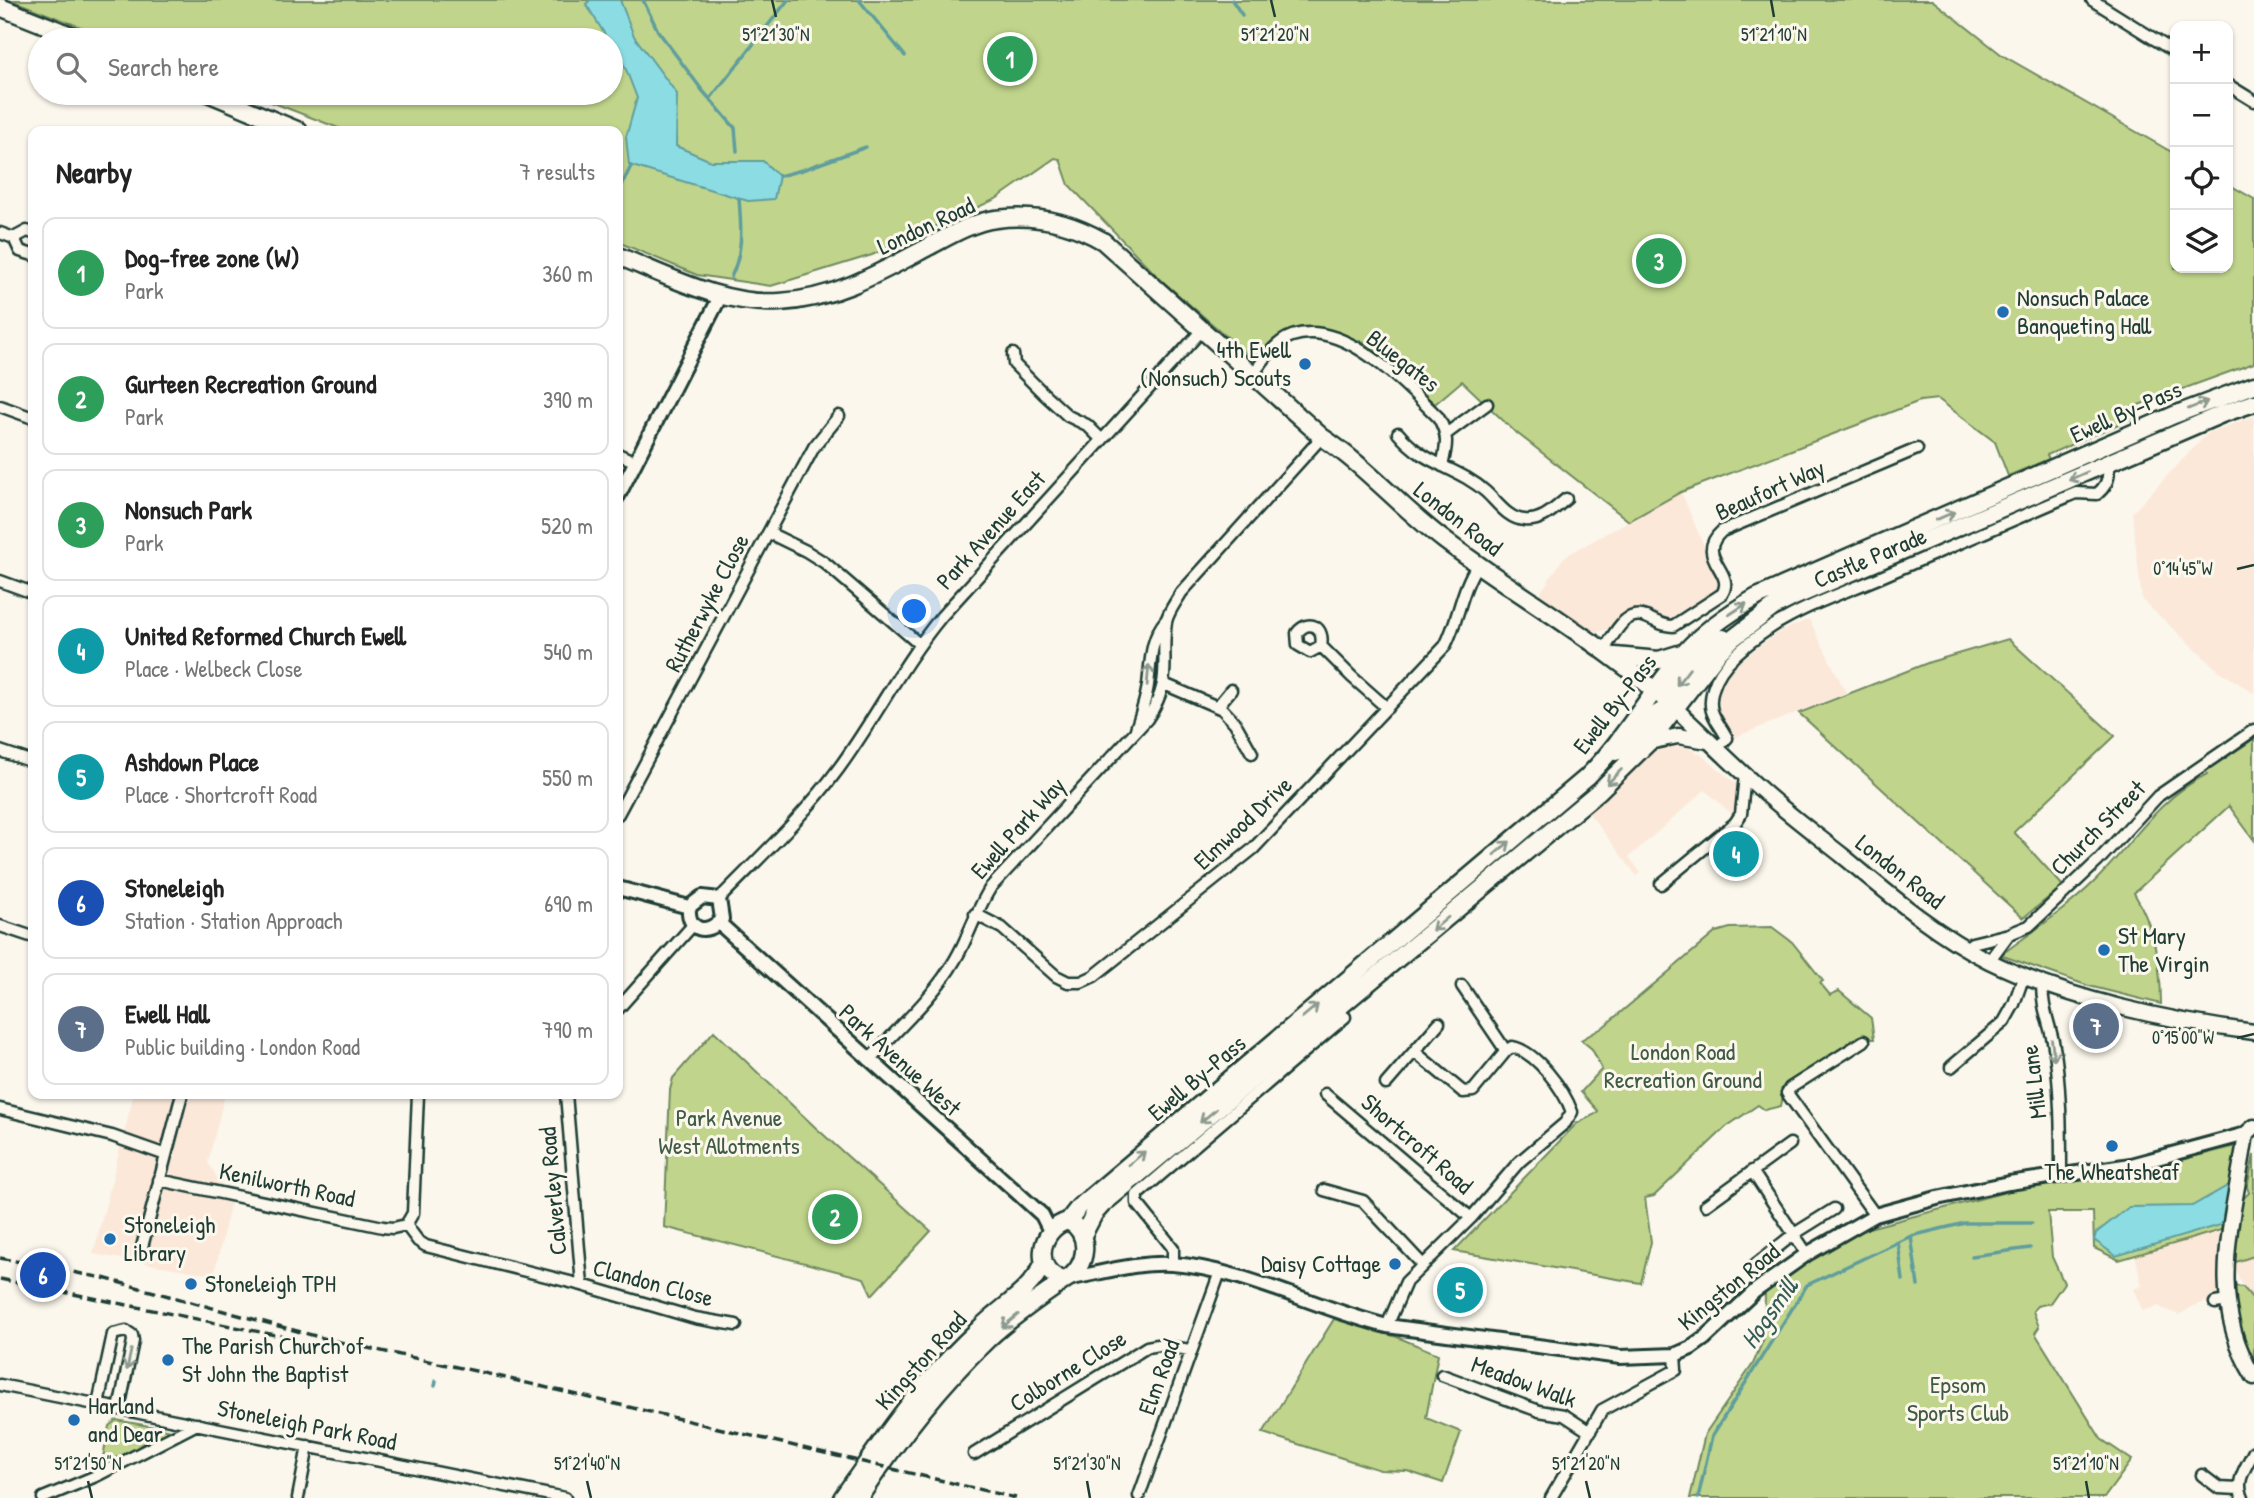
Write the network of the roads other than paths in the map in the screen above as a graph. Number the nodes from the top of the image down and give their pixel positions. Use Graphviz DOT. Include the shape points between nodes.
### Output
graph roads {
  1 [pos="2092,0"];
  2 [pos="0,7"];
  3 [pos="53,28"];
  4 [pos="2170,49"];
  5 [pos="2233,88"];
  6 [pos="2254,102"];
  7 [pos="237,105"];
  8 [pos="287,126"];
  9 [pos="28,231"];
  10 [pos="0,233"];
  11 [pos="14,238"];
  12 [pos="28,253"];
  13 [pos="623,258"];
  14 [pos="720,295"];
  15 [pos="1203,329"];
  16 [pos="1013,354"];
  17 [pos="1253,373"];
  18 [pos="2254,385"];
  19 [pos="2254,403"];
  20 [pos="1487,404"];
  21 [pos="0,407"];
  22 [pos="28,416"];
  23 [pos="839,416"];
  24 [pos="1398,433"];
  25 [pos="1446,434"];
  26 [pos="1322,437"];
  27 [pos="1101,439"];
  28 [pos="1917,449"];
  29 [pos="623,456"];
  30 [pos="636,462"];
  31 [pos="2107,463"];
  32 [pos="1442,466"];
  33 [pos="623,487"];
  34 [pos="1566,499"];
  35 [pos="769,533"];
  36 [pos="1478,564"];
  37 [pos="1840,577"];
  38 [pos="0,581"];
  39 [pos="28,591"];
  40 [pos="1815,605"];
  41 [pos="1166,620"];
  42 [pos="1749,625"];
  43 [pos="919,644"];
  44 [pos="1321,646"];
  45 [pos="1685,652"];
  46 [pos="1609,653"];
  47 [pos="1164,684"];
  48 [pos="1231,690"];
  49 [pos="1656,690"];
  50 [pos="1217,706"];
  51 [pos="1387,708"];
  52 [pos="1676,709"];
  53 [pos="2254,730"];
  54 [pos="1135,733"];
  55 [pos="1649,742"];
  56 [pos="1713,745"];
  57 [pos="0,751"];
  58 [pos="1252,753"];
  59 [pos="1608,755"];
  60 [pos="28,759"];
  61 [pos="1745,775"];
  62 [pos="623,805"];
  63 [pos="1661,884"];
  64 [pos="623,889"];
  65 [pos="719,899"];
  66 [pos="689,907"];
  67 [pos="975,914"];
  68 [pos="719,923"];
  69 [pos="692,925"];
  70 [pos="0,926"];
  71 [pos="2009,934"];
  72 [pos="28,935"];
  73 [pos="1966,948"];
  74 [pos="1989,961"];
  75 [pos="2024,975"];
  76 [pos="2042,983"];
  77 [pos="1462,986"];
  78 [pos="623,1003"];
  79 [pos="1345,1017"];
  80 [pos="1439,1023"];
  81 [pos="2254,1032"];
  82 [pos="1864,1041"];
  83 [pos="1506,1051"];
  84 [pos="1415,1052"];
  85 [pos="869,1060"];
  86 [pos="1951,1067"];
  87 [pos="1386,1084"];
  88 [pos="1325,1094"];
  89 [pos="180,1099"];
  90 [pos="418,1099"];
  91 [pos="566,1099"];
  92 [pos="0,1109"];
  93 [pos="2250,1130"];
  94 [pos="1790,1144"];
  95 [pos="166,1155"];
  96 [pos="1752,1171"];
  97 [pos="2061,1176"];
  98 [pos="159,1180"];
  99 [pos="1324,1190"];
  100 [pos="1706,1205"];
  101 [pos="1834,1209"];
  102 [pos="1875,1215"];
  103 [pos="1471,1218"];
  104 [pos="1068,1221"];
  105 [pos="406,1225"];
  106 [pos="1050,1231"];
  107 [pos="1794,1234"];
  108 [pos="1084,1242"];
  109 [pos="142,1247"];
  110 [pos="1807,1254"];
  111 [pos="1043,1264"];
  112 [pos="1172,1264"];
  113 [pos="1422,1264"];
  114 [pos="1751,1268"];
  115 [pos="1106,1272"];
  116 [pos="1220,1272"];
  117 [pos="1066,1280"];
  118 [pos="582,1285"];
  119 [pos="736,1325"];
  120 [pos="1387,1326"];
  121 [pos="1190,1350"];
  122 [pos="1675,1355"];
  123 [pos="1442,1375"];
  124 [pos="2254,1377"];
  125 [pos="0,1385"];
  126 [pos="98,1404"];
  127 [pos="119,1409"];
  128 [pos="197,1424"];
  129 [pos="1590,1432"];
  130 [pos="308,1446"];
  131 [pos="2254,1451"];
  132 [pos="974,1454"];
  133 [pos="2202,1475"];
  134 [pos="2241,1494"];
  135 [pos="1139,1496"];
  136 [pos="43,1498"];
  137 [pos="298,1498"];
  138 [pos="565,1498"];
  139 [pos="842,1498"];
  140 [pos="859,1498"];
  141 [pos="1551,1498"];
  1 -- 4 [label="street"];
  2 -- 3 [label="highway"];
  5 -- 6 [label="street"];
  7 -- 8 [label="highway"];
  9 -- 11 [label="street"];
  10 -- 11 [label="street"];
  11 -- 12 [label="street" via="20,251"];
  13 -- 14 [label="highway, London Road"];
  14 -- 15 [label="highway, London Road" via="755,302 803,300 871,277 967,228 994,219 1027,217 1068,225 1103,242"];
  14 -- 30 [label="street"];
  15 -- 17 [label="highway, London Road"];
  15 -- 27 [label="street, Park Avenue East"];
  16 -- 27 [label="street" via="1014,364 1044,394"];
  17 -- 25 [label="street, Bluegates" via="1290,336 1329,336 1373,358 1438,416"];
  17 -- 26 [label="highway, London Road"];
  45 -- 18 [label="highway, Ewell By-Pass, one-way" via="1705,632 1757,597 2174,415"];
  19 -- 31 [label="highway, Ewell By-Pass"];
  20 -- 25 [label="street"];
  21 -- 22 [label="street"];
  23 -- 35 [label="street, Rutherwyke Close" via="814,447"];
  24 -- 32 [label="street" via="1420,456"];
  25 -- 32 [label="street"];
  26 -- 36 [label="highway, London Road"];
  26 -- 41 [label="street, Ewell Park Way" via="1189,583"];
  27 -- 43 [label="street, Park Avenue East"];
  28 -- 46 [label="street, Beaufort Way" via="1722,531 1711,551 1725,582 1722,594 1673,626 1644,616 1630,617 1620,626"];
  29 -- 30 [label="street"];
  30 -- 33 [label="street"];
  31 -- 37 [label="highway, Ewell By-Pass, one-way"];
  31 -- 40 [label="street, Castle Parade" via="2109,477 2097,494 2076,493"];
  32 -- 34 [label="street" via="1462,475 1522,520 1537,520"];
  35 -- 43 [label="street" via="825,563"];
  35 -- 62 [label="street, Rutherwyke Close"];
  36 -- 46 [label="highway, London Road"];
  36 -- 51 [label="street, Elmwood Drive" via="1445,646"];
  37 -- 40 [label="street"];
  37 -- 42 [label="highway, Ewell By-Pass" via="1774,607"];
  38 -- 39 [label="street"];
  40 -- 56 [label="street, Castle Parade" via="1760,635 1719,674 1711,711 1727,738"];
  41 -- 47 [label="street, Ewell Park Way"];
  54 -- 41 [label="street, Ewell Park Way, one-way" via="1152,648"];
  42 -- 49 [label="highway, one-way" via="1714,643 1671,692"];
  42 -- 52 [label="highway, Ewell By-Pass" via="1717,654"];
  43 -- 65 [label="street, Park Avenue East" via="812,802"];
  44 -- 51 [label="street"];
  45 -- 46 [label="highway" via="1659,660"];
  45 -- 49 [label="highway, Ewell By-Pass"];
  46 -- 49 [label="highway, London Road"];
  47 -- 50 [label="street"];
  47 -- 54 [label="street, Ewell Park Way" via="1156,706"];
  48 -- 50 [label="street"];
  49 -- 52 [label="highway, London Road"];
  49 -- 59 [label="highway, Ewell By-Pass"];
  50 -- 58 [label="street" via="1235,723"];
  51 -- 67 [label="street, Elmwood Drive" via="1253,849 1094,976 1068,982 1056,976 1002,928"];
  52 -- 55 [label="highway, Ewell By-Pass"];
  52 -- 56 [label="main road, London Road"];
  52 -- 59 [label="highway" via="1663,709 1629,745"];
  53 -- 71 [label="street, Church Street" via="2158,796 2029,926"];
  54 -- 67 [label="street, Ewell Park Way" via="991,887"];
  55 -- 56 [label="main road" via="1678,736"];
  55 -- 108 [label="highway, Ewell By-Pass, one-way" via="1599,792 1103,1204 1094,1214"];
  56 -- 61 [label="main road, London Road"];
  57 -- 60 [label="street"];
  104 -- 59 [label="highway, Ewell By-Pass, one-way"];
  61 -- 63 [label="street" via="1741,814 1735,823"];
  61 -- 73 [label="main road, London Road" via="1921,920"];
  64 -- 66 [label="street"];
  65 -- 66 [label="street" via="702,897"];
  65 -- 68 [label="street"];
  66 -- 69 [label="street"];
  67 -- 85 [label="street, Ewell Park Way" via="945,975"];
  68 -- 69 [label="street" via="710,929"];
  68 -- 85 [label="street, Park Avenue West"];
  69 -- 78 [label="street"];
  70 -- 72 [label="street"];
  71 -- 73 [label="street, Church Street"];
  71 -- 74 [label="street, Church Street"];
  73 -- 74 [label="main road, London Road"];
  74 -- 75 [label="main road, London Road"];
  75 -- 76 [label="main road, London Road"];
  75 -- 86 [label="street" via="2004,1022"];
  76 -- 81 [label="main road, London Road" via="2108,1003"];
  76 -- 97 [label="street, Mill Lane, one-way" via="2042,1006 2053,1041"];
  77 -- 83 [label="street"];
  79 -- 112 [label="street" via="1137,1195 1137,1203 1173,1248"];
  80 -- 84 [label="street"];
  82 -- 102 [label="street" via="1787,1093"];
  83 -- 84 [label="street" via="1473,1091 1463,1092"];
  83 -- 103 [label="street" via="1518,1048 1542,1066 1572,1112 1565,1124 1519,1162"];
  84 -- 87 [label="street"];
  85 -- 106 [label="street, Park Avenue West" via="1042,1215"];
  88 -- 103 [label="street, Shortcroft Road"];
  89 -- 95 [label="street"];
  90 -- 105 [label="street" via="413,1213"];
  91 -- 118 [label="street, Calverley Road"];
  92 -- 95 [label="street" via="111,1136"];
  93 -- 97 [label="street, Kingston Road" via="2131,1165"];
  93 -- 124 [label="main road" via="2221,1302"];
  94 -- 96 [label="street"];
  95 -- 98 [label="street"];
  96 -- 100 [label="street"];
  96 -- 107 [label="street"];
  97 -- 102 [label="street, Kingston Road" via="1937,1198"];
  98 -- 105 [label="street, Kenilworth Road" via="383,1227"];
  98 -- 109 [label="street"];
  99 -- 113 [label="street" via="1363,1201"];
  101 -- 107 [label="street"];
  102 -- 110 [label="street, Kingston Road"];
  103 -- 113 [label="street, Shortcroft Road"];
  104 -- 106 [label="highway"];
  104 -- 108 [label="highway" via="1076,1225"];
  105 -- 118 [label="street, Clandon Close" via="426,1245"];
  106 -- 111 [label="highway"];
  107 -- 110 [label="street"];
  107 -- 114 [label="street"];
  108 -- 115 [label="street" via="1093,1264"];
  108 -- 117 [label="highway" via="1078,1268"];
  110 -- 122 [label="street, Kingston Road" via="1755,1291 1705,1338"];
  111 -- 117 [label="highway" via="1049,1273"];
  111 -- 139 [label="highway, Kingston Road" via="1037,1278 980,1327 927,1382"];
  112 -- 115 [label="street, Kingston Road"];
  112 -- 116 [label="street, Kingston Road"];
  113 -- 120 [label="street, Shortcroft Road" via="1406,1282"];
  115 -- 117 [label="street, Kingston Road"];
  116 -- 120 [label="street, Kingston Road"];
  116 -- 121 [label="street, Elm Road"];
  117 -- 140 [label="highway, Kingston Road, one-way" via="990,1338 938,1390"];
  118 -- 119 [label="street, Clandon Close" via="695,1318"];
  120 -- 122 [label="street, Kingston Road" via="1620,1357"];
  121 -- 132 [label="street, Colborne Close" via="1147,1347"];
  121 -- 135 [label="street, Elm Road"];
  122 -- 129 [label="street, Meadow Walk" via="1676,1370 1602,1410"];
  123 -- 129 [label="street, Meadow Walk" via="1539,1411 1564,1415"];
  125 -- 126 [label="street, Stoneleigh Park Road"];
  126 -- 127 [label="street, Stoneleigh Park Road"];
  126 -- 127 [label="street, one-way" via="113,1334 126,1331 133,1341"];
  127 -- 128 [label="street, Stoneleigh Park Road"];
  128 -- 130 [label="street, Stoneleigh Park Road"];
  128 -- 136 [label="street"];
  129 -- 141 [label="street, Meadow Walk"];
  130 -- 137 [label="street"];
  130 -- 138 [label="street, Stoneleigh Park Road"];
  131 -- 134 [label="street" via="2239,1482"];
  133 -- 134 [label="street" via="2218,1488"];
}
